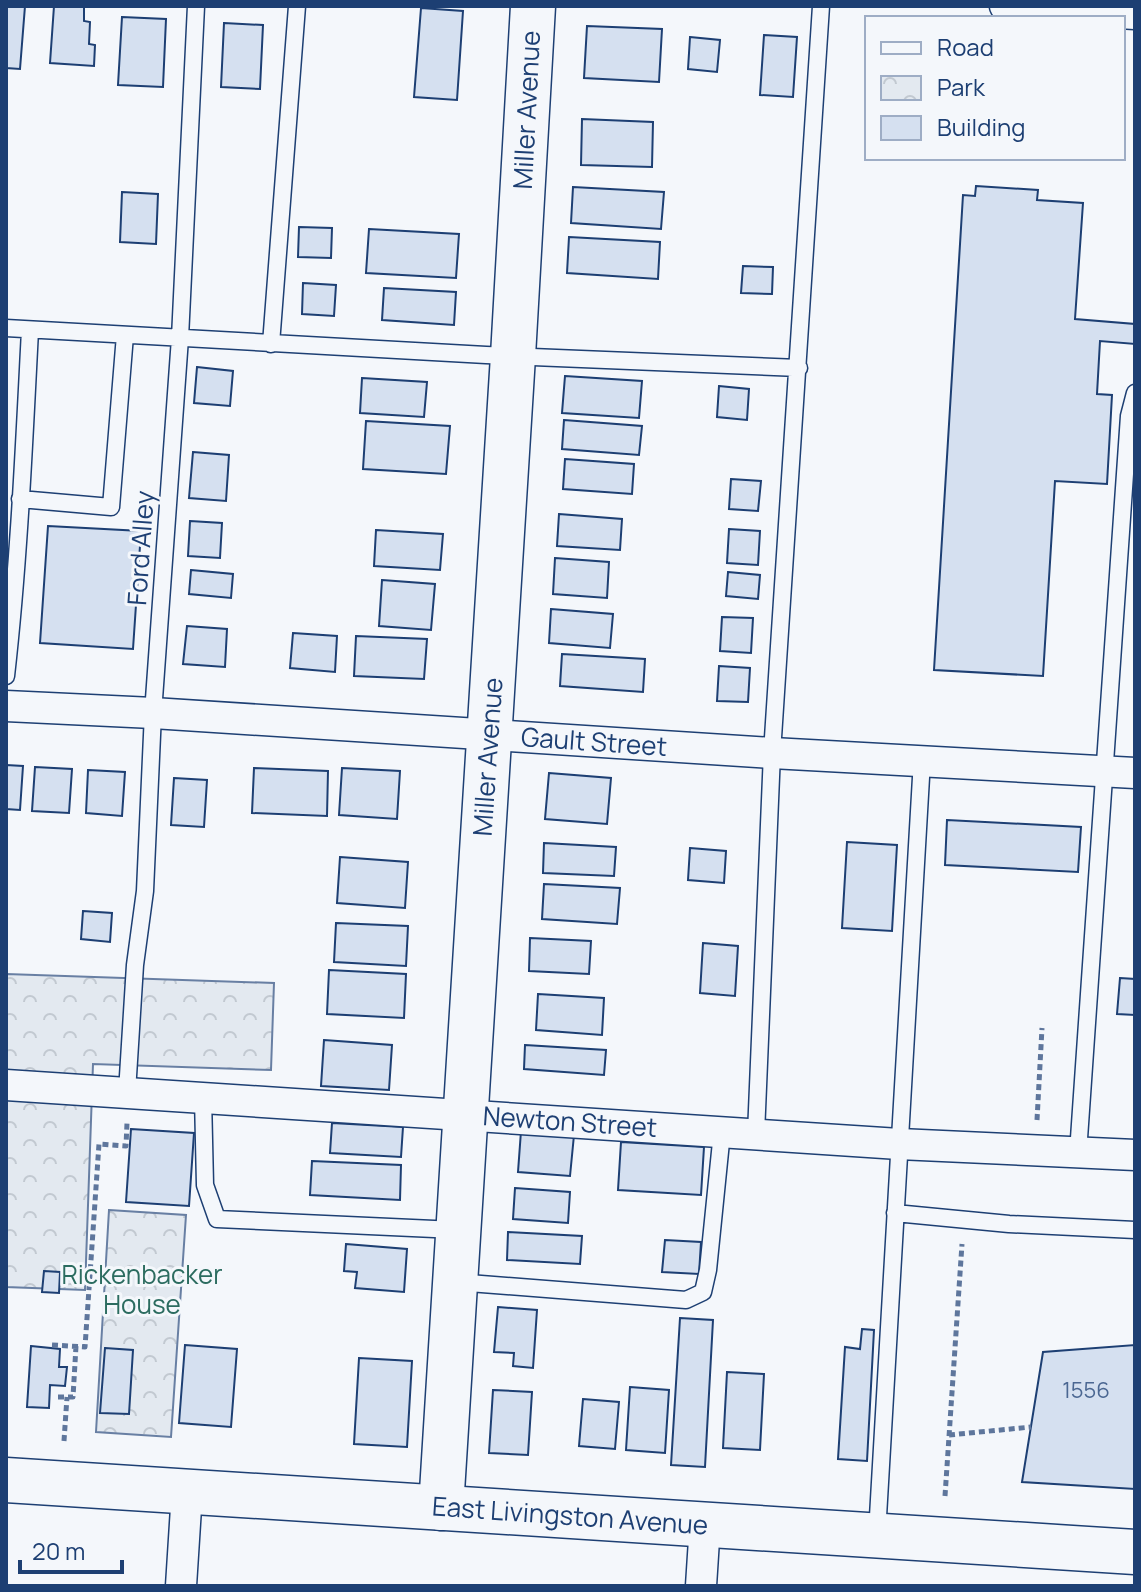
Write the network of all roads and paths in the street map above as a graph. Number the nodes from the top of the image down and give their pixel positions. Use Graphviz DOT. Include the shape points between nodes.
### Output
graph roads {
  1 [pos="196,6"];
  2 [pos="297,6"];
  3 [pos="533,6"];
  4 [pos="821,6"];
  5 [pos="1005,6"];
  6 [pos="1135,14"];
  7 [pos="6,328"];
  8 [pos="30,330"];
  9 [pos="125,335"];
  10 [pos="180,338"];
  11 [pos="271,344"];
  12 [pos="513,356"];
  13 [pos="799,368"];
  14 [pos="1135,393"];
  15 [pos="20,499"];
  16 [pos="6,676"];
  17 [pos="6,706"];
  18 [pos="153,713"];
  19 [pos="489,736"];
  20 [pos="772,753"];
  21 [pos="922,760"];
  22 [pos="1104,771"];
  23 [pos="1135,773"];
  24 [pos="1042,1028"];
  25 [pos="6,1085"];
  26 [pos="203,1097"];
  27 [pos="127,1105"];
  28 [pos="465,1115"];
  29 [pos="1037,1125"];
  30 [pos="722,1132"];
  31 [pos="756,1134"];
  32 [pos="899,1144"];
  33 [pos="1078,1153"];
  34 [pos="1135,1155"];
  35 [pos="895,1213"];
  36 [pos="963,1219"];
  37 [pos="458,1230"];
  38 [pos="1135,1230"];
  39 [pos="455,1282"];
  40 [pos="52,1345"];
  41 [pos="76,1346"];
  42 [pos="58,1397"];
  43 [pos="67,1397"];
  44 [pos="1031,1427"];
  45 [pos="949,1435"];
  46 [pos="64,1441"];
  47 [pos="6,1480"];
  48 [pos="187,1492"];
  49 [pos="945,1496"];
  50 [pos="441,1508"];
  51 [pos="705,1524"];
  52 [pos="877,1535"];
  53 [pos="1135,1552"];
  54 [pos="181,1586"];
  55 [pos="701,1586"];
  1 -- 10 [label="lane, Ford Alley"];
  2 -- 11 [label="lane"];
  3 -- 12 [label="main road, Miller Avenue"];
  4 -- 13 [label="lane"];
  5 -- 6 [label="street"];
  7 -- 8 [label="lane"];
  8 -- 9 [label="lane"];
  8 -- 15 [label="lane"];
  9 -- 10 [label="lane"];
  9 -- 15 [label="lane" via="111,507"];
  10 -- 11 [label="lane"];
  10 -- 18 [label="lane, Ford Alley"];
  11 -- 12 [label="lane"];
  12 -- 13 [label="lane"];
  12 -- 19 [label="main road, Miller Avenue"];
  13 -- 20 [label="lane"];
  14 -- 22 [label="lane" via="1129,416"];
  15 -- 16 [label="lane"];
  17 -- 18 [label="street, Gault Street"];
  18 -- 19 [label="street, Gault Street"];
  18 -- 27 [label="lane, Ford Alley"];
  19 -- 20 [label="street, Gault Street"];
  19 -- 28 [label="main road, Miller Avenue"];
  20 -- 21 [label="street, Gault Street"];
  20 -- 31 [label="lane"];
  21 -- 22 [label="street, Gault Street"];
  21 -- 32 [label="lane"];
  22 -- 23 [label="street, Gault Street"];
  22 -- 33 [label="lane"];
  24 -- 29 [label="path"];
  25 -- 27 [label="street, Newton Street"];
  26 -- 27 [label="street, Newton Street"];
  26 -- 28 [label="street, Newton Street"];
  26 -- 37 [label="lane" via="205,1185 217,1219"];
  27 -- 41 [label="path" via="126,1146 99,1144 85,1347"];
  28 -- 30 [label="street, Newton Street"];
  28 -- 37 [label="main road, Miller Avenue"];
  30 -- 31 [label="street, Newton Street"];
  30 -- 39 [label="lane" via="703,1292 686,1300"];
  31 -- 32 [label="street, Newton Street"];
  32 -- 33 [label="street, Newton Street"];
  32 -- 35 [label="lane"];
  33 -- 34 [label="street, Newton Street"];
  35 -- 36 [label="lane"];
  35 -- 52 [label="lane"];
  36 -- 38 [label="lane"];
  36 -- 45 [label="path"];
  37 -- 39 [label="main road, Miller Avenue"];
  39 -- 50 [label="main road, Miller Avenue"];
  40 -- 41 [label="path"];
  41 -- 43 [label="path" via="73,1397"];
  42 -- 43 [label="path"];
  43 -- 46 [label="path"];
  44 -- 45 [label="path"];
  45 -- 49 [label="path"];
  47 -- 48 [label="main road, East Livingston Avenue"];
  48 -- 50 [label="main road, East Livingston Avenue"];
  48 -- 54 [label="street"];
  50 -- 51 [label="main road, East Livingston Avenue"];
  51 -- 52 [label="main road, East Livingston Avenue"];
  51 -- 55 [label="street"];
  52 -- 53 [label="main road, East Livingston Avenue"];
}
